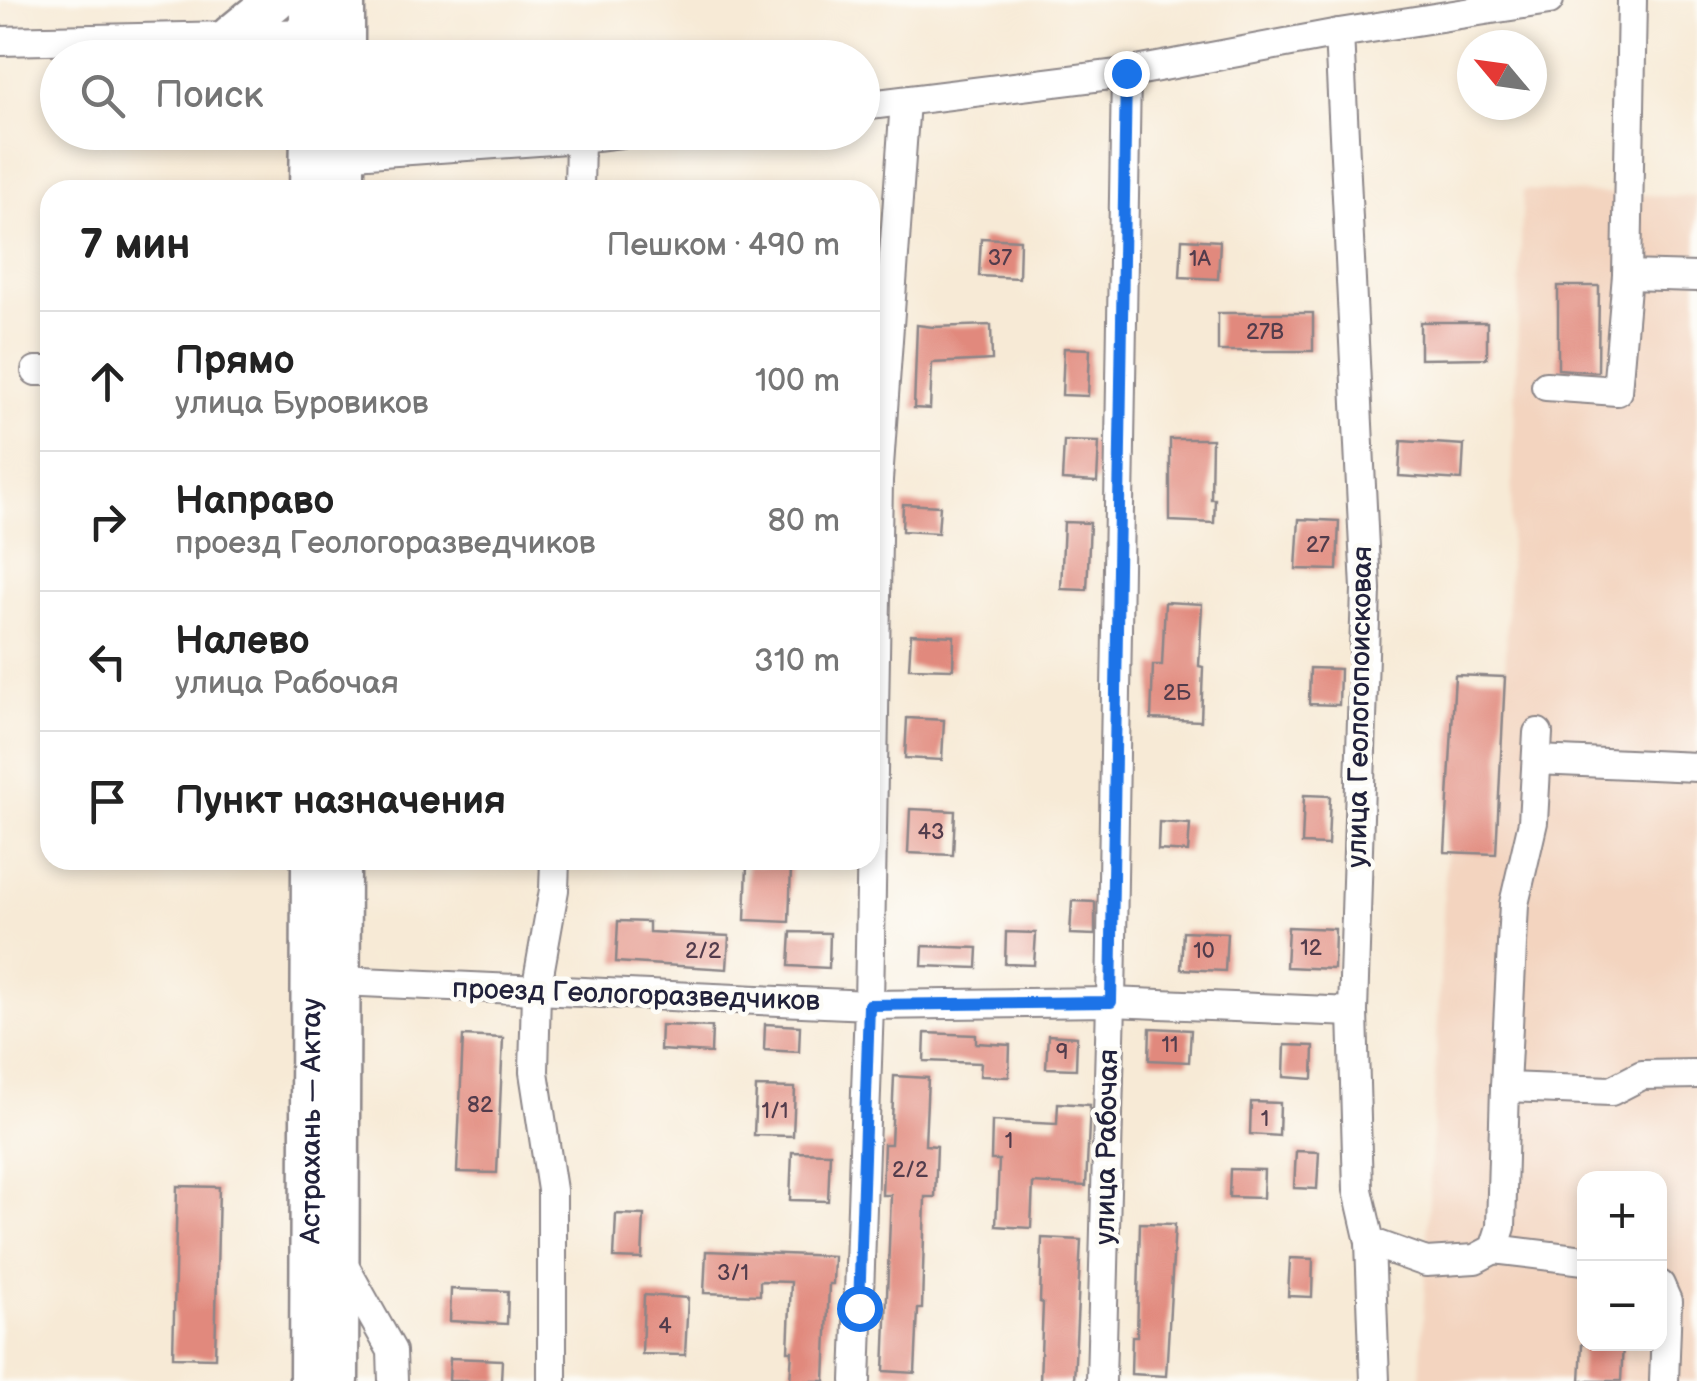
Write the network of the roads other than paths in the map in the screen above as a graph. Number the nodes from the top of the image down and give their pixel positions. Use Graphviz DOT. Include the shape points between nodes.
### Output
graph roads {
  1 [pos="275,0"];
  2 [pos="1549,0"];
  3 [pos="1632,0"];
  4 [pos="327,30"];
  5 [pos="1339,33"];
  6 [pos="242,40"];
  7 [pos="259,40"];
  8 [pos="0,41"];
  9 [pos="40,41"];
  10 [pos="1126,73"];
  11 [pos="905,101"];
  12 [pos="880,104"];
  13 [pos="408,150"];
  14 [pos="580,150"];
  15 [pos="322,156"];
  16 [pos="579,180"];
  17 [pos="1627,274"];
  18 [pos="1697,277"];
  19 [pos="1546,386"];
  20 [pos="880,452"];
  21 [pos="1697,767"];
  22 [pos="312,870"];
  23 [pos="340,870"];
  24 [pos="555,870"];
  25 [pos="871,870"];
  26 [pos="340,982"];
  27 [pos="536,991"];
  28 [pos="1111,1002"];
  29 [pos="869,1005"];
  30 [pos="1353,1012"];
  31 [pos="1697,1074"];
  32 [pos="1505,1087"];
  33 [pos="1370,1242"];
  34 [pos="1494,1249"];
  35 [pos="339,1256"];
  36 [pos="1577,1259"];
  37 [pos="1665,1351"];
  38 [pos="310,1381"];
  39 [pos="338,1381"];
  40 [pos="393,1381"];
  41 [pos="552,1381"];
  42 [pos="856,1381"];
  43 [pos="1102,1381"];
  44 [pos="1375,1381"];
  45 [pos="1664,1381"];
  1 -- 6 [label="highway"];
  2 -- 5 [label="street"];
  3 -- 17 [label="street"];
  4 -- 7 [label="street"];
  5 -- 10 [label="street"];
  5 -- 30 [label="street, улица Геологопоисковая" via="1366,589"];
  8 -- 9 [label="street"];
  10 -- 11 [label="street"];
  10 -- 28 [label="street, улица Рабочая"];
  11 -- 12 [label="street"];
  11 -- 20 [label="street"];
  13 -- 15 [label="street"];
  14 -- 16 [label="street"];
  17 -- 18 [label="street"];
  17 -- 19 [label="street" via="1616,391"];
  21 -- 32 [label="street" via="1537,746 1534,822 1514,904"];
  22 -- 38 [label="highway, Астрахань — Актау"];
  23 -- 26 [label="highway, Астрахань — Актау"];
  24 -- 27 [label="street"];
  25 -- 29 [label="street"];
  26 -- 27 [label="street, проезд Геологоразведчиков"];
  26 -- 35 [label="highway, Астрахань — Актау"];
  27 -- 29 [label="street, проезд Геологоразведчиков"];
  27 -- 41 [label="street" via="534,1072 552,1190"];
  28 -- 29 [label="street, проезд Геологоразведчиков"];
  28 -- 30 [label="street, проезд Геологоразведчиков"];
  28 -- 43 [label="street, улица Рабочая"];
  29 -- 42 [label="street"];
  30 -- 33 [label="street, улица Геологопоисковая" via="1358,1190"];
  31 -- 32 [label="street" via="1642,1075 1611,1091"];
  32 -- 34 [label="street" via="1501,1226"];
  33 -- 34 [label="street" via="1426,1262 1475,1259"];
  33 -- 44 [label="street, улица Геологопоисковая"];
  34 -- 36 [label="street"];
  35 -- 39 [label="highway, Астрахань — Актау"];
  35 -- 40 [label="street" via="392,1351"];
  37 -- 45 [label="street"];
}
